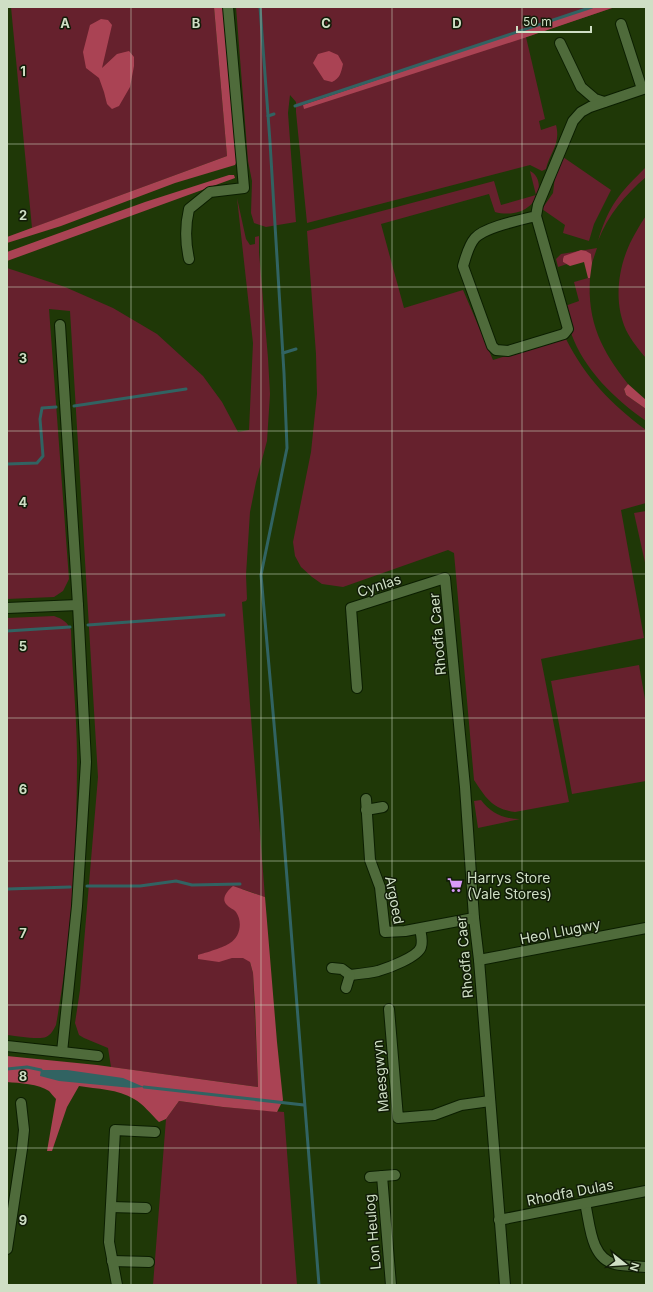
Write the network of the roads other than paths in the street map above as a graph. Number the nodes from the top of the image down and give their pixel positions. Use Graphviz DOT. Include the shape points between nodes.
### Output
graph roads {
  1 [pos="228,7"];
  2 [pos="622,24"];
  3 [pos="560,43"];
  4 [pos="644,88"];
  5 [pos="604,102"];
  6 [pos="536,216"];
  7 [pos="189,259"];
  8 [pos="60,325"];
  9 [pos="445,578"];
  10 [pos="78,605"];
  11 [pos="7,608"];
  12 [pos="357,688"];
  13 [pos="383,807"];
  14 [pos="474,918"];
  15 [pos="646,928"];
  16 [pos="420,929"];
  17 [pos="479,960"];
  18 [pos="332,968"];
  19 [pos="350,975"];
  20 [pos="346,988"];
  21 [pos="388,1009"];
  22 [pos="7,1046"];
  23 [pos="62,1052"];
  24 [pos="98,1056"];
  25 [pos="490,1101"];
  26 [pos="21,1103"];
  27 [pos="155,1132"];
  28 [pos="395,1175"];
  29 [pos="382,1176"];
  30 [pos="370,1177"];
  31 [pos="646,1191"];
  32 [pos="585,1203"];
  33 [pos="110,1207"];
  34 [pos="146,1208"];
  35 [pos="499,1220"];
  36 [pos="7,1249"];
  37 [pos="112,1261"];
  38 [pos="149,1262"];
  39 [pos="646,1267"];
  40 [pos="117,1285"];
  41 [pos="391,1285"];
  42 [pos="505,1285"];
  1 -- 7 [label="street" via="244,188 210,192 189,209 186,223"];
  2 -- 4 [label="street"];
  3 -- 5 [label="street" via="581,87 595,99"];
  4 -- 5 [label="street"];
  5 -- 6 [label="street" via="581,112 573,120 538,205"];
  6 -- 6 [label="street" via="484,231 475,238 466,254 463,266 492,346 496,350 508,351 564,334 568,329"];
  8 -- 10 [label="street"];
  9 -- 12 [label="street, Cynlas" via="351,608"];
  9 -- 14 [label="street, Rhodfa Caer" via="466,787"];
  10 -- 11 [label="street"];
  10 -- 23 [label="street" via="86,762 77,906"];
  13 -- 16 [label="street, Argoed" via="366,805 370,860 380,887 385,932"];
  14 -- 16 [label="street, Argoed"];
  14 -- 17 [label="street, Rhodfa Caer"];
  15 -- 17 [label="street, Heol Llugwy"];
  16 -- 19 [label="street" via="421,948 413,955 387,968"];
  17 -- 25 [label="street, Rhodfa Caer"];
  18 -- 19 [label="street" via="342,969"];
  19 -- 20 [label="street"];
  21 -- 25 [label="street, Maesgwyn" via="398,1118 434,1115 461,1105"];
  22 -- 23 [label="street"];
  23 -- 24 [label="street"];
  25 -- 35 [label="street, Rhodfa Caer"];
  26 -- 36 [label="street" via="24,1130"];
  27 -- 33 [label="street" via="115,1130"];
  28 -- 29 [label="street, Lon Heulog"];
  29 -- 30 [label="street, Lon Heulog"];
  29 -- 41 [label="street, Lon Heulog"];
  31 -- 32 [label="street, Rhodfa Dulas"];
  32 -- 35 [label="street, Rhodfa Dulas"];
  32 -- 39 [label="street" via="597,1252 614,1264"];
  33 -- 34 [label="street"];
  33 -- 37 [label="street" via="108,1242"];
  35 -- 42 [label="street, Rhodfa Caer"];
  37 -- 38 [label="street"];
  37 -- 40 [label="street"];
}
